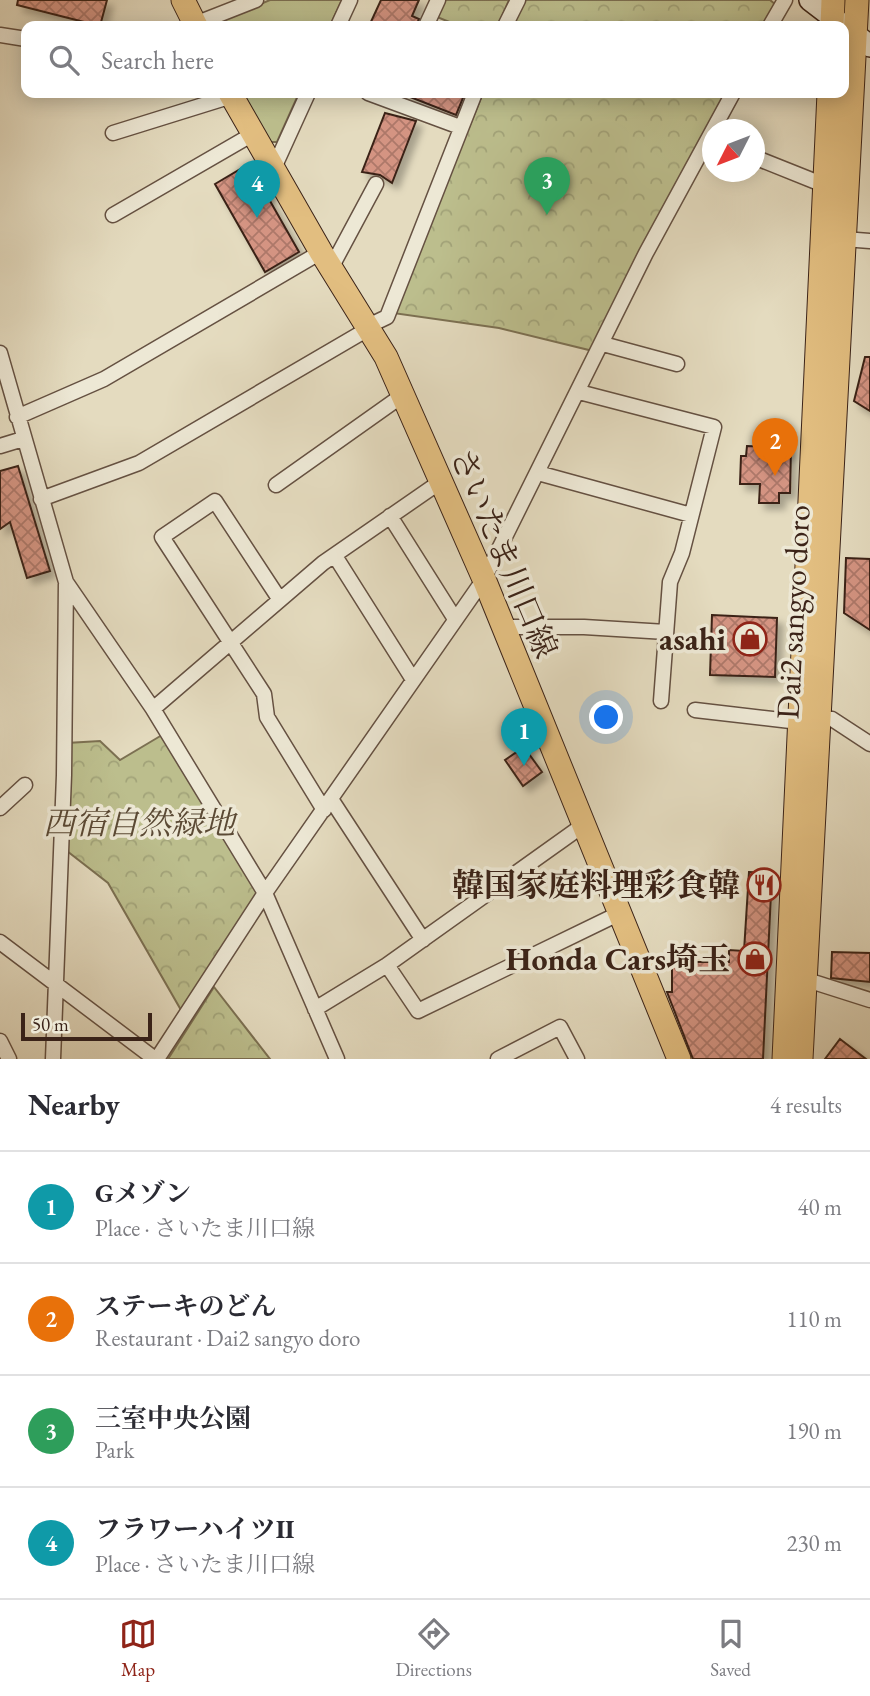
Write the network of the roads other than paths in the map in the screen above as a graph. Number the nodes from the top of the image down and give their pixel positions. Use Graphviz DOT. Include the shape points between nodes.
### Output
graph roads {
  1 [pos="183,0"];
  2 [pos="256,0"];
  3 [pos="350,0"];
  4 [pos="438,0"];
  5 [pos="518,0"];
  6 [pos="785,0"];
  7 [pos="810,0"];
  8 [pos="857,0"];
  9 [pos="832,14"];
  10 [pos="194,21"];
  11 [pos="206,21"];
  12 [pos="340,21"];
  13 [pos="428,21"];
  14 [pos="508,21"];
  15 [pos="773,21"];
  16 [pos="0,35"];
  17 [pos="21,38"];
  18 [pos="862,40"];
  19 [pos="222,98"];
  20 [pos="233,98"];
  21 [pos="306,98"];
  22 [pos="397,98"];
  23 [pos="473,98"];
  24 [pos="730,98"];
  25 [pos="829,98"];
  26 [pos="720,119"];
  27 [pos="460,127"];
  28 [pos="113,133"];
  29 [pos="253,134"];
  30 [pos="702,154"];
  31 [pos="765,161"];
  32 [pos="273,170"];
  33 [pos="376,184"];
  34 [pos="824,185"];
  35 [pos="113,215"];
  36 [pos="844,239"];
  37 [pos="870,241"];
  38 [pos="326,260"];
  39 [pos="367,328"];
  40 [pos="603,344"];
  41 [pos="0,353"];
  42 [pos="677,364"];
  43 [pos="579,392"];
  44 [pos="403,395"];
  45 [pos="17,417"];
  46 [pos="23,439"];
  47 [pos="0,446"];
  48 [pos="538,473"];
  49 [pos="440,482"];
  50 [pos="276,485"];
  51 [pos="41,499"];
  52 [pos="691,515"];
  53 [pos="390,516"];
  54 [pos="335,556"];
  55 [pos="484,579"];
  56 [pos="66,582"];
  57 [pos="280,600"];
  58 [pos="455,619"];
  59 [pos="504,627"];
  60 [pos="666,632"];
  61 [pos="231,641"];
  62 [pos="412,678"];
  63 [pos="661,701"];
  64 [pos="153,709"];
  65 [pos="695,710"];
  66 [pos="809,720"];
  67 [pos="870,744"];
  68 [pos="25,785"];
  69 [pos="327,804"];
  70 [pos="0,808"];
  71 [pos="582,826"];
  72 [pos="265,893"];
  73 [pos="618,914"];
  74 [pos="423,940"];
  75 [pos="0,942"];
  76 [pos="387,965"];
  77 [pos="804,979"];
  78 [pos="55,984"];
  79 [pos="870,1000"];
  80 [pos="314,1009"];
  81 [pos="0,1041"];
  82 [pos="675,1057"];
  83 [pos="9,1059"];
  84 [pos="53,1059"];
  85 [pos="156,1059"];
  86 [pos="337,1059"];
  87 [pos="498,1059"];
  88 [pos="577,1059"];
  89 [pos="784,1059"];
  90 [pos="801,1059"];
  1 -- 10 [label="main road"];
  2 -- 11 [label="street"];
  3 -- 12 [label="street"];
  4 -- 13 [label="street"];
  5 -- 14 [label="street"];
  6 -- 15 [label="street"];
  7 -- 9 [label="street"];
  8 -- 18 [label="main road, Dai2 sangyo doro"];
  16 -- 17 [label="street"];
  18 -- 36 [label="main road, Dai2 sangyo doro"];
  19 -- 28 [label="street"];
  20 -- 29 [label="main road, さいたま川口線"];
  21 -- 32 [label="street"];
  22 -- 27 [label="street"];
  23 -- 27 [label="street"];
  24 -- 26 [label="street"];
  25 -- 34 [label="main road, Dai2 sangyo doro"];
  27 -- 39 [label="street" via="387,317"];
  29 -- 32 [label="main road, さいたま川口線"];
  29 -- 35 [label="street"];
  30 -- 40 [label="street"];
  31 -- 34 [label="street"];
  32 -- 38 [label="main road, さいたま川口線"];
  33 -- 38 [label="street"];
  34 -- 66 [label="main road, Dai2 sangyo doro"];
  36 -- 37 [label="street"];
  36 -- 66 [label="main road, Dai2 sangyo doro"];
  38 -- 39 [label="main road, さいたま川口線"];
  38 -- 45 [label="street" via="104,379"];
  39 -- 44 [label="main road, さいたま川口線"];
  39 -- 51 [label="street" via="139,463"];
  40 -- 42 [label="street"];
  40 -- 43 [label="street"];
  41 -- 45 [label="street"];
  43 -- 48 [label="street"];
  43 -- 52 [label="street" via="714,427"];
  44 -- 49 [label="main road, さいたま川口線"];
  44 -- 50 [label="street"];
  45 -- 46 [label="street"];
  46 -- 47 [label="street"];
  46 -- 51 [label="street"];
  48 -- 52 [label="street"];
  48 -- 55 [label="street"];
  49 -- 53 [label="street"];
  49 -- 55 [label="main road, さいたま川口線"];
  51 -- 56 [label="street"];
  52 -- 60 [label="street" via="670,582"];
  53 -- 54 [label="street"];
  53 -- 58 [label="street"];
  54 -- 57 [label="street"];
  54 -- 62 [label="street"];
  55 -- 58 [label="street"];
  55 -- 59 [label="main road, さいたま川口線"];
  56 -- 64 [label="street"];
  56 -- 78 [label="street"];
  57 -- 61 [label="street"];
  57 -- 61 [label="street" via="215,501 162,537"];
  58 -- 62 [label="street"];
  59 -- 60 [label="street"];
  59 -- 71 [label="main road, さいたま川口線"];
  60 -- 63 [label="street"];
  61 -- 64 [label="street"];
  61 -- 69 [label="street" via="264,694 267,717"];
  62 -- 69 [label="street"];
  64 -- 72 [label="street"];
  65 -- 66 [label="street"];
  66 -- 67 [label="street" via="832,719"];
  66 -- 77 [label="main road, Dai2 sangyo doro"];
  66 -- 89 [label="main road, Dai2 sangyo doro"];
  68 -- 70 [label="street"];
  69 -- 72 [label="street"];
  69 -- 74 [label="street"];
  71 -- 73 [label="main road, さいたま川口線"];
  71 -- 74 [label="street"];
  72 -- 80 [label="street"];
  72 -- 85 [label="street"];
  73 -- 76 [label="street" via="418,1011"];
  73 -- 82 [label="main road, さいたま川口線"];
  74 -- 76 [label="street"];
  75 -- 78 [label="street"];
  76 -- 80 [label="street"];
  77 -- 79 [label="street"];
  77 -- 90 [label="main road, Dai2 sangyo doro"];
  78 -- 84 [label="street"];
  78 -- 85 [label="street"];
  80 -- 86 [label="street"];
  81 -- 83 [label="street"];
  87 -- 88 [label="street" via="560,1027"];
}
